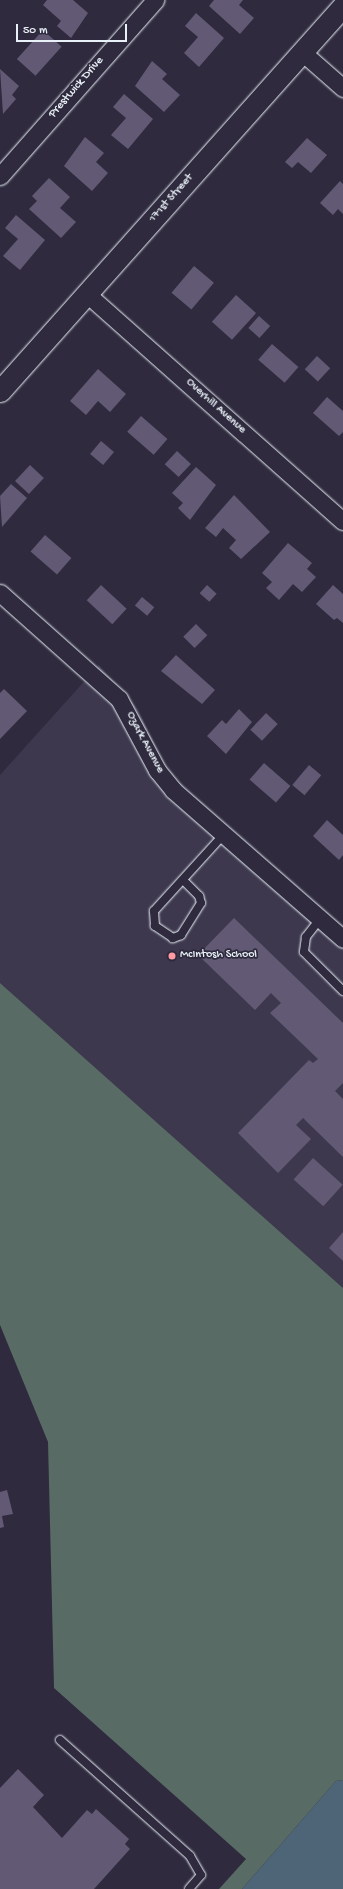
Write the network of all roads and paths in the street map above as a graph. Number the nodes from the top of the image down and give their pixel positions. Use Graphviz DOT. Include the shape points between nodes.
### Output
graph roads {
  1 [pos="155,0"];
  2 [pos="343,6"];
  3 [pos="302,52"];
  4 [pos="343,88"];
  5 [pos="0,176"];
  6 [pos="87,294"];
  7 [pos="0,391"];
  8 [pos="343,521"];
  9 [pos="0,593"];
  10 [pos="224,834"];
  11 [pos="182,880"];
  12 [pos="320,919"];
  13 [pos="343,939"];
  14 [pos="343,991"];
  15 [pos="60,1740"];
  16 [pos="189,1889"];
  1 -- 5 [label="street, Prestwick Drive"];
  2 -- 3 [label="street, 171st Street"];
  3 -- 4 [label="street"];
  3 -- 6 [label="street, 171st Street"];
  6 -- 7 [label="street, 171st Street"];
  6 -- 8 [label="street, Overhill Avenue"];
  9 -- 10 [label="street, Ozark Avenue" via="119,699 157,770"];
  10 -- 11 [label="lane"];
  10 -- 12 [label="street, Ozark Avenue"];
  11 -- 11 [label="lane" via="154,911 155,926 173,938 181,935 201,903 199,896"];
  12 -- 13 [label="street, Ozark Avenue"];
  12 -- 14 [label="lane" via="306,937 304,952"];
  15 -- 16 [label="lane" via="190,1856 202,1875"];
}
